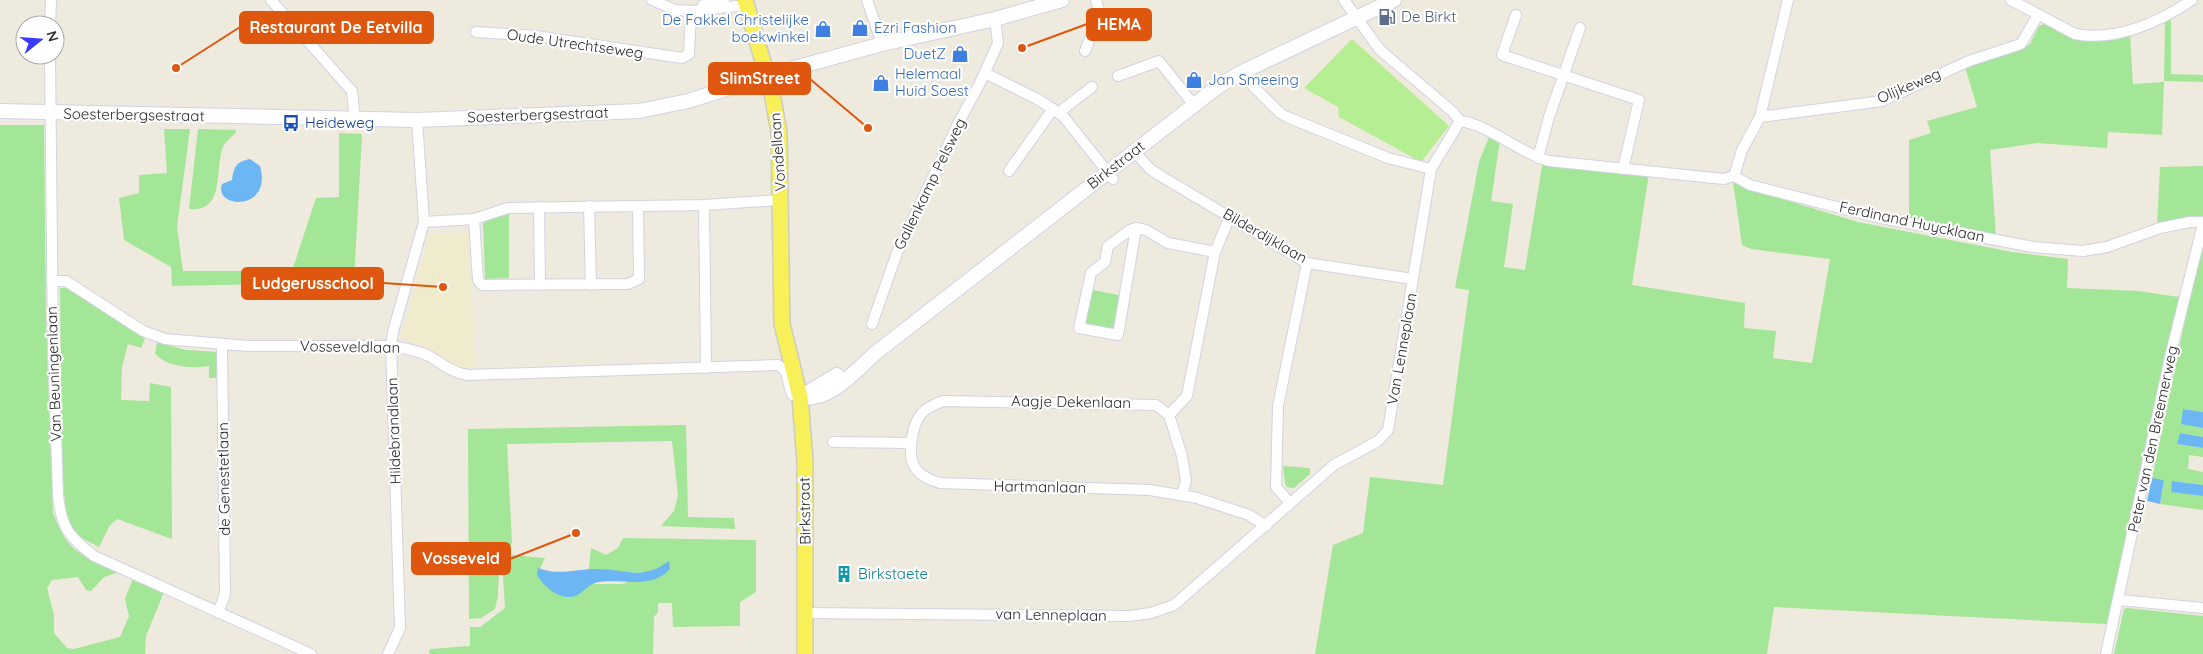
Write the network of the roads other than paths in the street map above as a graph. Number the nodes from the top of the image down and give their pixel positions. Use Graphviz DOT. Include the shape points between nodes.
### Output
graph roads {
  1 [pos="51,0"];
  2 [pos="271,0"];
  3 [pos="652,0"];
  4 [pos="724,0"];
  5 [pos="867,0"];
  6 [pos="1096,0"];
  7 [pos="1344,0"];
  8 [pos="1394,0"];
  9 [pos="1788,0"];
  10 [pos="2010,0"];
  11 [pos="2192,0"];
  12 [pos="1055,1"];
  13 [pos="749,3"];
  14 [pos="691,11"];
  15 [pos="50,15"];
  16 [pos="1516,15"];
  17 [pos="2038,15"];
  18 [pos="1356,18"];
  19 [pos="996,19"];
  20 [pos="1580,28"];
  21 [pos="476,32"];
  22 [pos="882,44"];
  23 [pos="1085,51"];
  24 [pos="50,65"];
  25 [pos="1240,73"];
  26 [pos="771,74"];
  27 [pos="985,74"];
  28 [pos="1564,75"];
  29 [pos="1118,76"];
  30 [pos="1092,87"];
  31 [pos="1194,105"];
  32 [pos="0,111"];
  33 [pos="1055,111"];
  34 [pos="50,113"];
  35 [pos="1760,117"];
  36 [pos="355,120"];
  37 [pos="417,120"];
  38 [pos="1460,121"];
  39 [pos="1134,151"];
  40 [pos="1538,158"];
  41 [pos="1431,169"];
  42 [pos="1622,169"];
  43 [pos="1009,171"];
  44 [pos="1110,175"];
  45 [pos="1734,176"];
  46 [pos="781,200"];
  47 [pos="704,205"];
  48 [pos="590,206"];
  49 [pos="638,206"];
  50 [pos="539,207"];
  51 [pos="1230,216"];
  52 [pos="474,219"];
  53 [pos="424,222"];
  54 [pos="2203,223"];
  55 [pos="1136,228"];
  56 [pos="1215,252"];
  57 [pos="1307,263"];
  58 [pos="1413,279"];
  59 [pos="52,281"];
  60 [pos="540,285"];
  61 [pos="591,285"];
  62 [pos="872,324"];
  63 [pos="222,344"];
  64 [pos="391,346"];
  65 [pos="706,368"];
  66 [pos="805,396"];
  67 [pos="1169,414"];
  68 [pos="797,442"];
  69 [pos="833,442"];
  70 [pos="910,443"];
  71 [pos="1182,495"];
  72 [pos="1290,503"];
  73 [pos="1266,526"];
  74 [pos="2120,600"];
  75 [pos="2203,608"];
  76 [pos="218,613"];
  77 [pos="808,613"];
  78 [pos="311,654"];
  79 [pos="388,654"];
  80 [pos="805,654"];
  81 [pos="812,654"];
  82 [pos="2106,654"];
  1 -- 15 [label="street"];
  2 -- 36 [label="street" via="352,91"];
  3 -- 14 [label="street" via="675,10"];
  4 -- 14 [label="street"];
  5 -- 22 [label="street"];
  6 -- 23 [label="street" via="1100,13"];
  7 -- 18 [label="street, Ferdinand Huycklaan"];
  8 -- 18 [label="main road, Birkstraat"];
  9 -- 35 [label="street"];
  10 -- 17 [label="street"];
  11 -- 17 [label="street" via="2157,21 2110,34 2075,34"];
  12 -- 19 [label="main road, Soesterbergsestraat"];
  13 -- 14 [label="street"];
  13 -- 26 [label="main road, Vondellaan"];
  14 -- 21 [label="street, Oude Utrechtseweg" via="689,54 682,58 536,36"];
  16 -- 28 [label="street" via="1502,55"];
  17 -- 35 [label="street, Olijkeweg" via="2021,44 1969,60 1882,101"];
  18 -- 25 [label="main road, Birkstraat"];
  18 -- 38 [label="street, Ferdinand Huycklaan" via="1380,50"];
  19 -- 22 [label="main road, Soesterbergsestraat"];
  19 -- 27 [label="street, Gallenkamp Pelsweg" via="998,40"];
  20 -- 28 [label="street"];
  22 -- 26 [label="main road, Soesterbergsestraat"];
  24 -- 34 [label="street, Van Beuningenlaan"];
  25 -- 31 [label="main road, Birkstraat"];
  25 -- 41 [label="street" via="1287,117 1388,158"];
  26 -- 37 [label="main road, Soesterbergsestraat" via="688,101 639,111"];
  26 -- 46 [label="main road, Vondellaan" via="780,132"];
  27 -- 33 [label="street"];
  27 -- 62 [label="street, Gallenkamp Pelsweg" via="897,253"];
  28 -- 40 [label="street"];
  28 -- 42 [label="street" via="1639,100"];
  29 -- 31 [label="street" via="1159,62"];
  30 -- 33 [label="street"];
  31 -- 39 [label="main road, Birkstraat"];
  32 -- 34 [label="main road, Soesterbergsestraat"];
  33 -- 43 [label="street"];
  33 -- 44 [label="street"];
  34 -- 36 [label="main road, Soesterbergsestraat"];
  34 -- 59 [label="street, Van Beuningenlaan"];
  35 -- 45 [label="street" via="1742,150"];
  36 -- 37 [label="main road, Soesterbergsestraat"];
  37 -- 53 [label="street, Hildebrandlaan"];
  38 -- 40 [label="street, Ferdinand Huycklaan" via="1471,122"];
  38 -- 41 [label="street, Van Lenneplaan"];
  39 -- 44 [label="main road, Birkstraat"];
  39 -- 51 [label="street, Bilderdijklaan" via="1150,169"];
  40 -- 42 [label="street, Ferdinand Huycklaan"];
  41 -- 58 [label="street, Van Lenneplaan"];
  42 -- 45 [label="street, Ferdinand Huycklaan" via="1724,179"];
  44 -- 66 [label="main road, Birkstraat" via="861,365 839,374"];
  45 -- 54 [label="street, Ferdinand Huycklaan" via="1750,185 1876,217 2033,247 2083,252 2107,248 2160,228"];
  46 -- 47 [label="street"];
  46 -- 66 [label="main road, Vondellaan" via="782,303"];
  47 -- 49 [label="street"];
  47 -- 65 [label="street"];
  48 -- 49 [label="street"];
  48 -- 50 [label="street"];
  48 -- 61 [label="street"];
  49 -- 61 [label="street" via="639,278 628,284"];
  50 -- 52 [label="street" via="508,208"];
  50 -- 60 [label="street"];
  51 -- 56 [label="street"];
  51 -- 57 [label="street, Bilderdijklaan"];
  52 -- 53 [label="street"];
  52 -- 60 [label="street" via="478,280 482,285"];
  53 -- 64 [label="street, Hildebrandlaan"];
  54 -- 74 [label="street, Peter van den Breemerweg" via="2171,353"];
  55 -- 55 [label="street" via="1118,335 1079,328 1091,273 1105,262 1108,246"];
  55 -- 56 [label="street" via="1168,243"];
  56 -- 67 [label="street" via="1187,396"];
  57 -- 58 [label="street, Bilderdijklaan"];
  57 -- 72 [label="street" via="1278,406 1276,487"];
  58 -- 72 [label="street, Van Lenneplaan" via="1388,430 1378,441 1334,465"];
  59 -- 63 [label="street, Vosseveldlaan" via="71,283 143,332 165,339"];
  59 -- 76 [label="street, Van Beuningenlaan" via="60,514 66,531 94,556"];
  60 -- 61 [label="street"];
  63 -- 64 [label="street, Vosseveldlaan"];
  63 -- 76 [label="street, de Genestetlaan" via="225,594"];
  64 -- 65 [label="street, Vosseveldlaan" via="429,356 454,372 467,376"];
  64 -- 79 [label="street, Hildebrandlaan" via="400,628"];
  65 -- 68 [label="street, Vosseveldlaan" via="778,365 785,370 793,398"];
  66 -- 77 [label="main road, Birkstraat" via="812,431 805,461 806,560 803,581"];
  67 -- 70 [label="street, Aagje Dekenlaan" via="1156,405 1144,403 943,401 924,411 915,422"];
  67 -- 71 [label="street" via="1182,456 1186,481"];
  69 -- 70 [label="street"];
  70 -- 71 [label="street, Hartmanlaan" via="914,467 926,478 940,483 1150,490"];
  71 -- 73 [label="street, Hartmanlaan" via="1250,515"];
  72 -- 73 [label="street, Van Lenneplaan"];
  73 -- 77 [label="street, van Lenneplaan" via="1174,605 1151,613 1129,616"];
  74 -- 75 [label="street"];
  74 -- 82 [label="street, Peter van den Breemerweg"];
  76 -- 78 [label="street, Van Beuningenlaan"];
  77 -- 80 [label="main road, Birkstraat"];
  77 -- 81 [label="main road, Birkstraat"];
}
